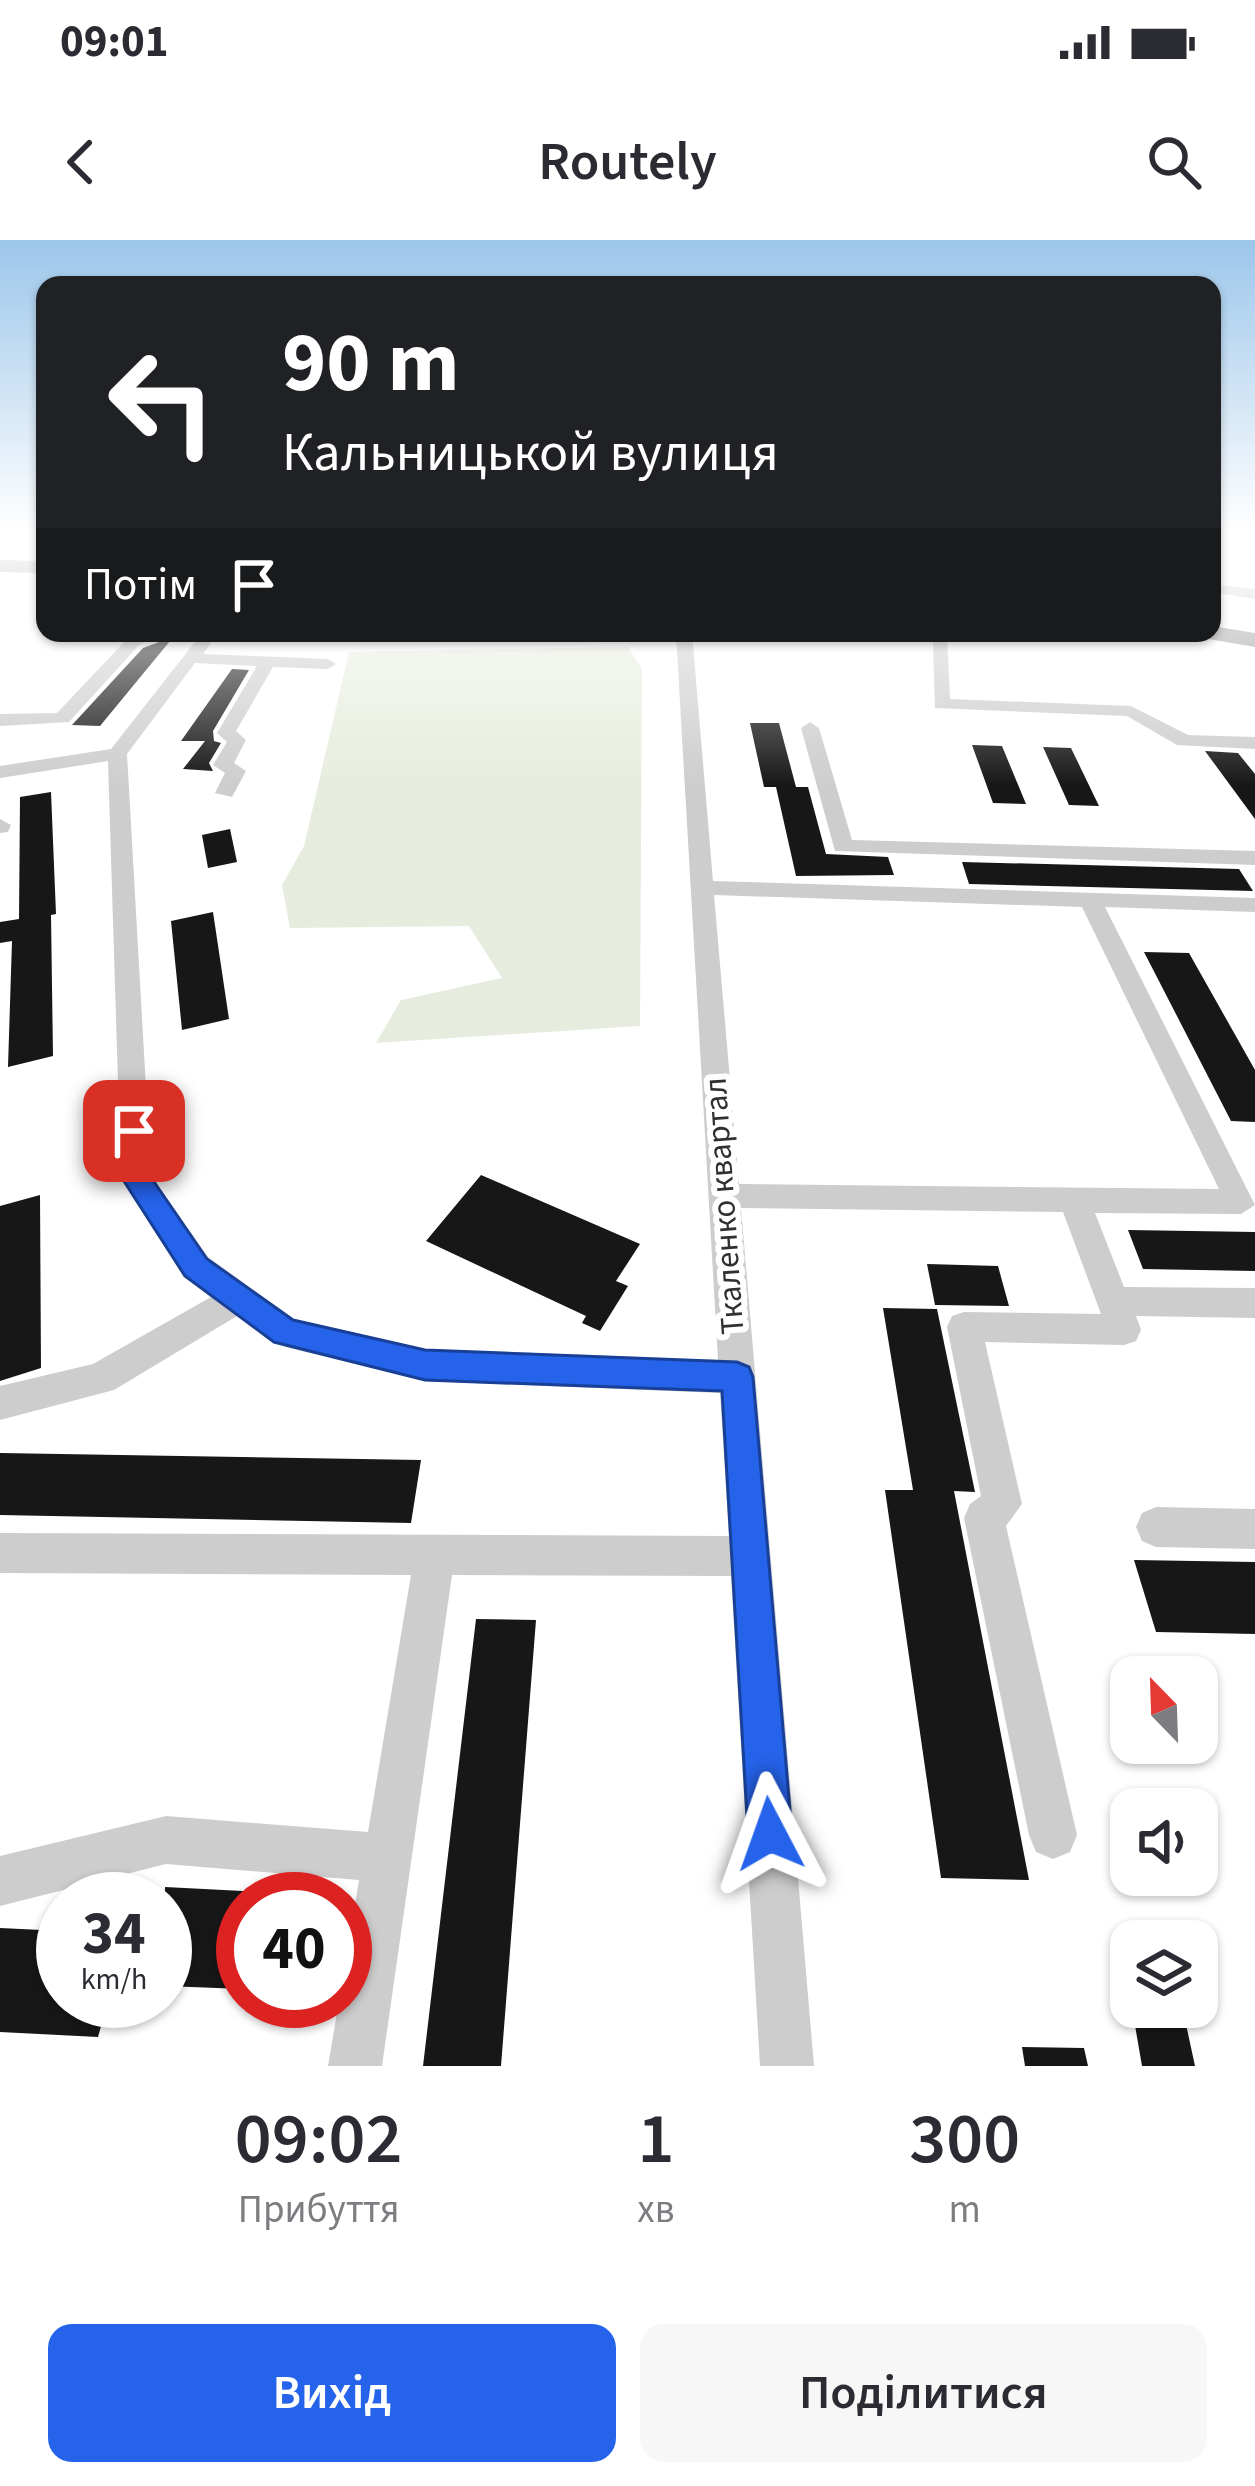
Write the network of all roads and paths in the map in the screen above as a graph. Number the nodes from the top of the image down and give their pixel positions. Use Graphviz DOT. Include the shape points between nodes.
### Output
graph roads {
  1 [pos="1221,634"];
  2 [pos="1255,640"];
  3 [pos="133,642"];
  4 [pos="203,642"];
  5 [pos="685,642"];
  6 [pos="941,642"];
  7 [pos="190,658"];
  8 [pos="268,662"];
  9 [pos="328,664"];
  10 [pos="0,720"];
  11 [pos="810,728"];
  12 [pos="1251,748"];
  13 [pos="117,754"];
  14 [pos="0,772"];
  15 [pos="225,793"];
  16 [pos="918,848"];
  17 [pos="1255,858"];
  18 [pos="701,888"];
  19 [pos="933,895"];
  20 [pos="1090,900"];
  21 [pos="1255,905"];
  22 [pos="724,1196"];
  23 [pos="1075,1201"];
  24 [pos="238,1298"];
  25 [pos="1113,1300"];
  26 [pos="1255,1303"];
  27 [pos="737,1377"];
  28 [pos="0,1403"];
  29 [pos="1156,1527"];
  30 [pos="1255,1529"];
  31 [pos="0,1553"];
  32 [pos="435,1555"];
  33 [pos="750,1556"];
  34 [pos="1053,1834"];
  35 [pos="388,1858"];
  36 [pos="0,1882"];
  37 [pos="355,2066"];
  38 [pos="788,2066"];
  1 -- 2 [label="highway"];
  3 -- 10 [label="street" via="62,718"];
  4 -- 7 [label="street"];
  5 -- 18 [label="street, Ткаленко квартал"];
  6 -- 12 [label="street" via="941,704 1131,711 1184,741"];
  7 -- 8 [label="street"];
  7 -- 13 [label="street"];
  8 -- 9 [label="street"];
  8 -- 15 [label="street" via="226,733 237,740 223,765 236,771"];
  11 -- 16 [label="street" via="843,846"];
  13 -- 14 [label="street"];
  13 -- 24 [label="street" via="136,1178 196,1268"];
  16 -- 17 [label="street"];
  16 -- 19 [label="street"];
  18 -- 19 [label="street"];
  18 -- 22 [label="street, Ткаленко квартал"];
  19 -- 20 [label="street"];
  20 -- 21 [label="street"];
  20 -- 23 [label="street" via="1241,1202"];
  22 -- 23 [label="street"];
  22 -- 27 [label="street, Ткаленко квартал"];
  23 -- 25 [label="street"];
  24 -- 27 [label="street" via="285,1332 425,1365"];
  24 -- 28 [label="street" via="101,1378"];
  25 -- 26 [label="street"];
  25 -- 34 [label="street" via="1124,1330 964,1328 1002,1504 984,1519"];
  27 -- 33 [label="street, Ткаленко квартал"];
  29 -- 30 [label="street"];
  31 -- 32 [label="street"];
  32 -- 33 [label="street"];
  32 -- 35 [label="street"];
  33 -- 38 [label="street, Ткаленко квартал"];
  35 -- 36 [label="street" via="166,1840"];
  35 -- 37 [label="street"];
}
